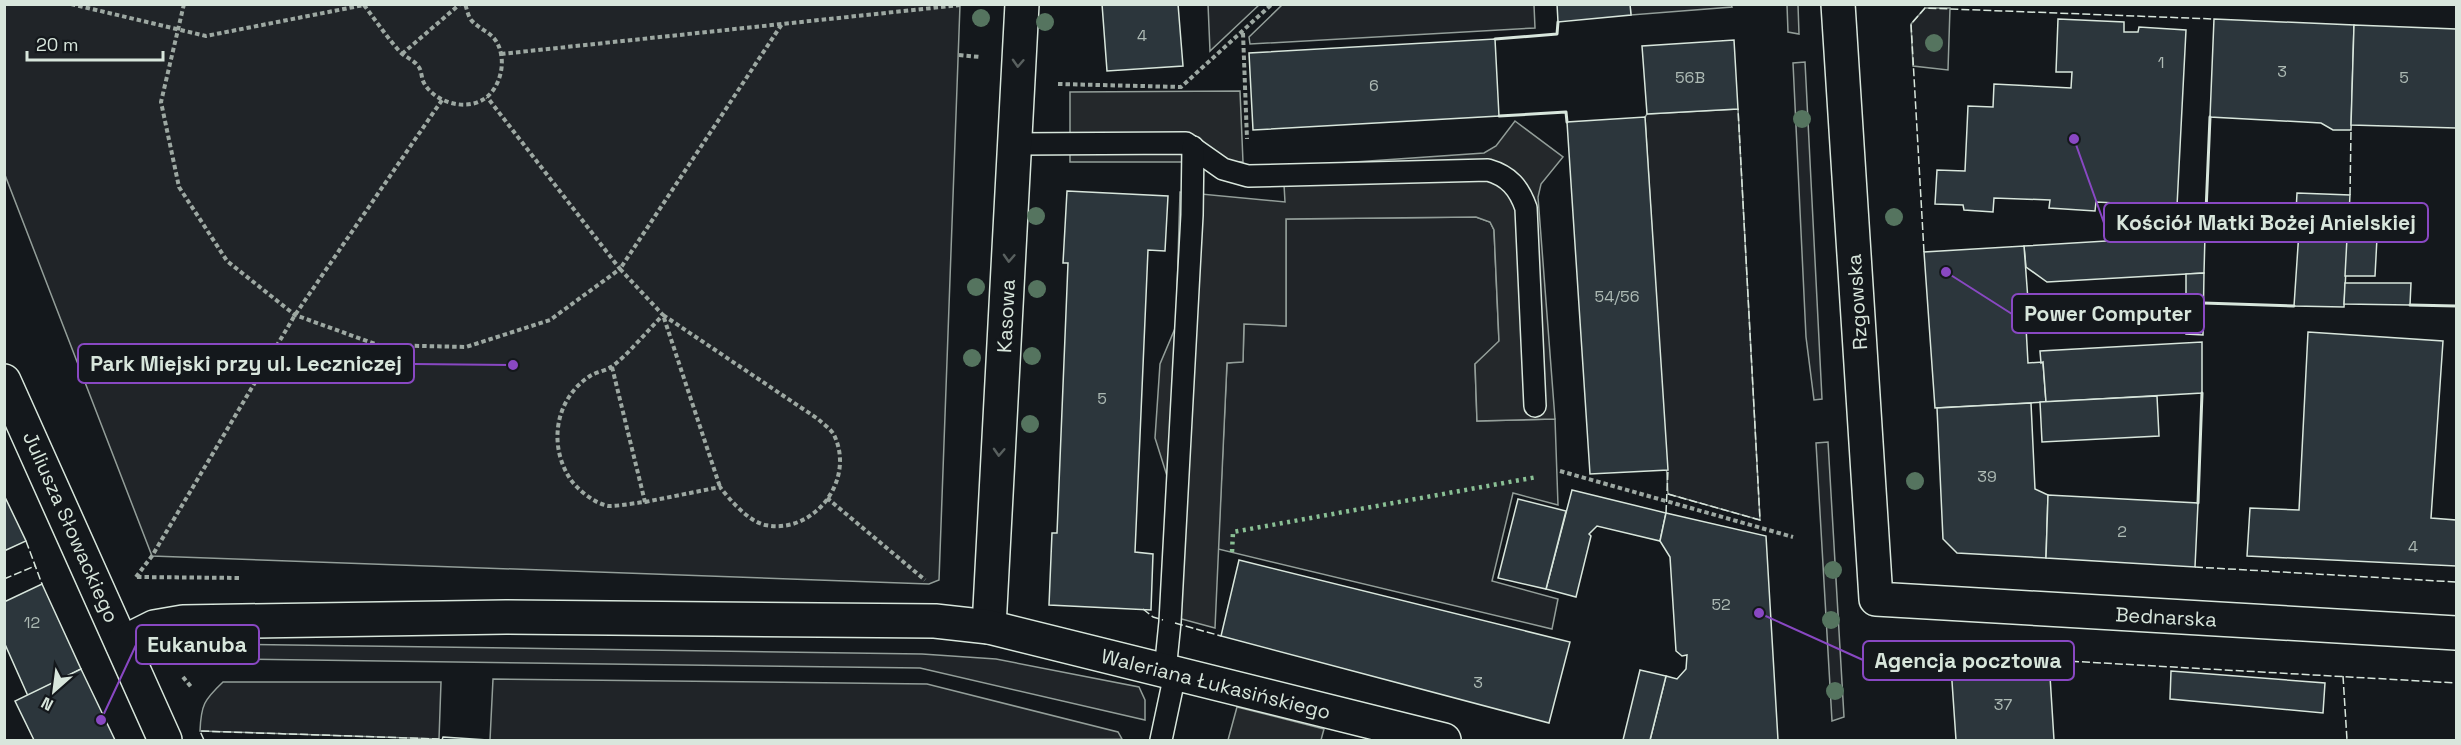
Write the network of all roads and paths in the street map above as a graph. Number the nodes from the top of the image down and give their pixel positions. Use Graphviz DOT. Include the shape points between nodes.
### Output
graph roads {
  1 [pos="71,4"];
  2 [pos="184,4"];
  3 [pos="460,4"];
  4 [pos="465,4"];
  5 [pos="1022,4"];
  6 [pos="1272,4"];
  7 [pos="1838,4"];
  8 [pos="364,5"];
  9 [pos="960,5"];
  10 [pos="782,24"];
  11 [pos="178,29"];
  12 [pos="1243,33"];
  13 [pos="402,54"];
  14 [pos="501,54"];
  15 [pos="960,55"];
  16 [pos="1017,82"];
  17 [pos="487,97"];
  18 [pos="442,100"];
  19 [pos="1015,144"];
  20 [pos="1193,147"];
  21 [pos="1248,176"];
  22 [pos="620,269"];
  23 [pos="296,315"];
  24 [pos="663,315"];
  25 [pos="612,367"];
  26 [pos="4,381"];
  27 [pos="1535,406"];
  28 [pos="1560,471"];
  29 [pos="720,487"];
  30 [pos="827,498"];
  31 [pos="645,502"];
  32 [pos="1793,537"];
  33 [pos="1876,599"];
  34 [pos="974,625"];
  35 [pos="116,628"];
  36 [pos="2457,633"];
  37 [pos="1170,673"];
  38 [pos="165,741"];
  39 [pos="1161,741"];
  40 [pos="1444,741"];
  1 -- 11 [label="path"];
  2 -- 11 [label="path"];
  3 -- 13 [label="path"];
  4 -- 14 [label="path" via="471,20 488,31"];
  5 -- 16 [label="street, Kasowa, one-way"];
  6 -- 12 [label="path"];
  7 -- 33 [label="street, Rzgowska"];
  8 -- 11 [label="path" via="206,36"];
  8 -- 13 [label="path"];
  9 -- 10 [label="path"];
  10 -- 14 [label="path"];
  10 -- 22 [label="path"];
  11 -- 23 [label="path" via="161,102 179,187 227,261"];
  12 -- 16 [label="path" via="1181,87"];
  12 -- 21 [label="path"];
  13 -- 18 [label="path" via="418,65 431,93"];
  14 -- 17 [label="path" via="499,80"];
  15 -- 16 [label="path" via="994,58"];
  16 -- 19 [label="street, Kasowa"];
  17 -- 18 [label="path" via="468,104"];
  17 -- 22 [label="path"];
  18 -- 23 [label="path"];
  19 -- 20 [label="lane" via="1180,143"];
  19 -- 34 [label="street, Kasowa, one-way"];
  20 -- 21 [label="lane" via="1223,169"];
  20 -- 37 [label="lane"];
  21 -- 27 [label="lane" via="1488,170 1507,177 1520,192 1526,208"];
  22 -- 23 [label="path" via="550,320 466,347 378,345"];
  22 -- 24 [label="path"];
  23 -- 35 [label="path" via="152,556"];
  24 -- 25 [label="path"];
  24 -- 29 [label="path"];
  24 -- 30 [label="path" via="834,433 840,452 840,475"];
  25 -- 31 [label="path"];
  25 -- 31 [label="path" via="590,376 573,392 561,412 556,435 559,458 570,479 586,496 607,506"];
  26 -- 35 [label="street, Juliusza Słowackiego"];
  28 -- 32 [label="path"];
  29 -- 30 [label="path" via="732,502 764,525 803,520 820,509"];
  29 -- 31 [label="path"];
  30 -- 34 [label="path" via="929,584 945,592"];
  33 -- 36 [label="street, Bednarska"];
  34 -- 35 [label="street, Waleriana Łukasińskiego" via="935,621 506,616 195,622"];
  34 -- 37 [label="street, Waleriana Łukasińskiego"];
  35 -- 38 [label="street, Juliusza Słowackiego"];
  37 -- 39 [label="lane"];
  37 -- 40 [label="street, Waleriana Łukasińskiego"];
}
